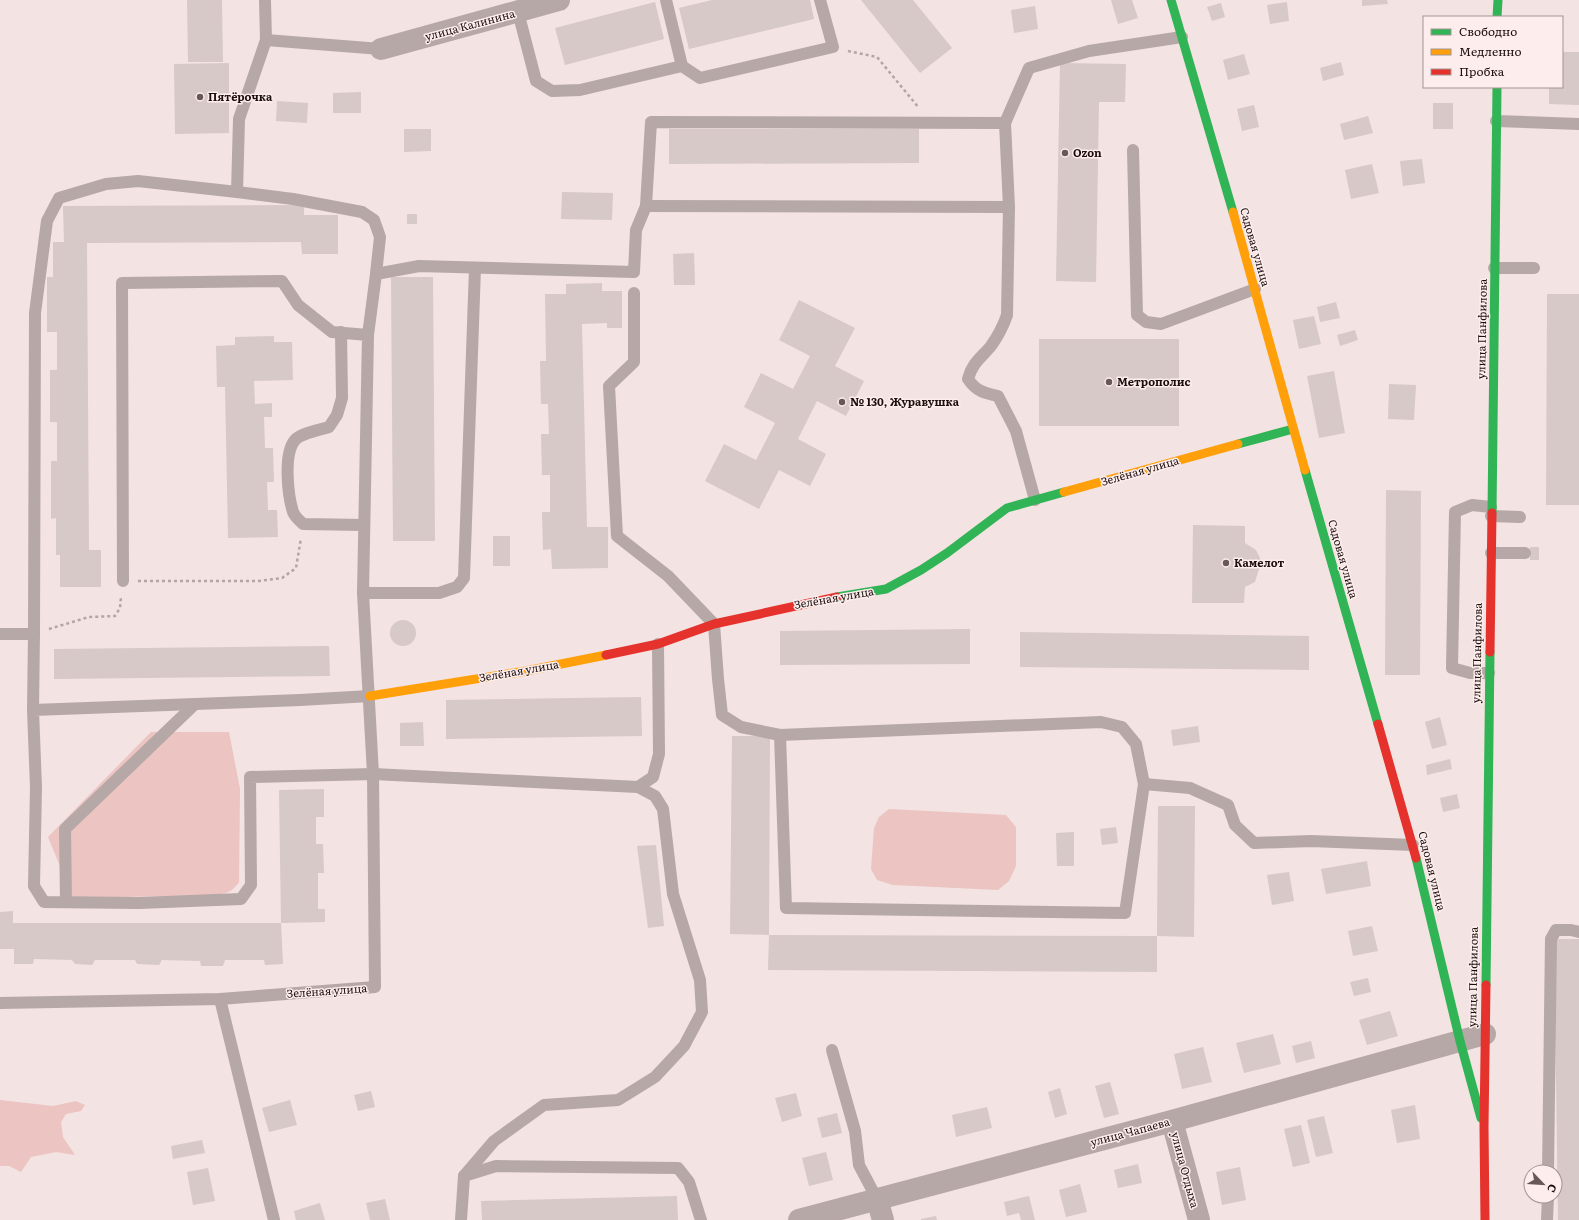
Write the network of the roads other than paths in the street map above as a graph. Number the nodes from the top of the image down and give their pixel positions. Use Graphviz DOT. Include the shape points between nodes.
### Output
graph roads {
  1 [pos="265,0"];
  2 [pos="559,0"];
  3 [pos="666,0"];
  4 [pos="820,0"];
  5 [pos="1171,0"];
  6 [pos="1498,0"];
  7 [pos="518,12"];
  8 [pos="1497,16"];
  9 [pos="1182,37"];
  10 [pos="266,40"];
  11 [pos="381,50"];
  12 [pos="682,66"];
  13 [pos="1497,88"];
  14 [pos="1496,121"];
  15 [pos="1005,123"];
  16 [pos="1579,124"];
  17 [pos="1133,150"];
  18 [pos="236,192"];
  19 [pos="646,206"];
  20 [pos="1009,207"];
  21 [pos="475,268"];
  22 [pos="1494,268"];
  23 [pos="1534,268"];
  24 [pos="634,272"];
  25 [pos="376,274"];
  26 [pos="1255,289"];
  27 [pos="341,332"];
  28 [pos="368,335"];
  29 [pos="1292,428"];
  30 [pos="1035,500"];
  31 [pos="1491,511"];
  32 [pos="1520,516"];
  33 [pos="364,525"];
  34 [pos="1491,552"];
  35 [pos="1525,553"];
  36 [pos="123,581"];
  37 [pos="363,593"];
  38 [pos="714,624"];
  39 [pos="0,634"];
  40 [pos="34,634"];
  41 [pos="658,644"];
  42 [pos="1489,673"];
  43 [pos="370,696"];
  44 [pos="195,704"];
  45 [pos="33,710"];
  46 [pos="780,735"];
  47 [pos="373,774"];
  48 [pos="1144,784"];
  49 [pos="638,787"];
  50 [pos="1413,845"];
  51 [pos="66,902"];
  52 [pos="1579,932"];
  53 [pos="220,1000"];
  54 [pos="0,1003"];
  55 [pos="1485,1034"];
  56 [pos="1460,1041"];
  57 [pos="832,1050"];
  58 [pos="1172,1121"];
  59 [pos="1484,1126"];
  60 [pos="1548,1164"];
  61 [pos="464,1176"];
  62 [pos="877,1199"];
  63 [pos="1548,1204"];
  64 [pos="274,1220"];
  65 [pos="461,1220"];
  66 [pos="701,1220"];
  67 [pos="799,1220"];
  68 [pos="883,1220"];
  69 [pos="1199,1220"];
  70 [pos="1485,1220"];
  71 [pos="1547,1220"];
  1 -- 10 [label="lane"];
  2 -- 7 [label="street, улица Калинина"];
  3 -- 12 [label="lane"];
  4 -- 12 [label="lane" via="833,47 700,78"];
  5 -- 9 [label="street, Садовая улица"];
  6 -- 8 [label="street"];
  7 -- 11 [label="street, улица Калинина"];
  7 -- 12 [label="lane" via="536,81 552,91 580,90"];
  9 -- 15 [label="lane" via="1089,51 1029,68"];
  9 -- 26 [label="street, Садовая улица"];
  10 -- 11 [label="lane"];
  10 -- 18 [label="lane" via="239,119"];
  13 -- 14 [label="street, улица Панфилова"];
  14 -- 16 [label="lane"];
  14 -- 22 [label="street, улица Панфилова"];
  15 -- 19 [label="lane" via="651,122"];
  15 -- 20 [label="lane"];
  17 -- 26 [label="lane" via="1137,315 1146,322 1162,324"];
  18 -- 25 [label="lane" via="362,212 374,220 380,237"];
  18 -- 40 [label="lane" via="138,181 106,184 59,198 47,221 35,313"];
  19 -- 20 [label="lane"];
  19 -- 24 [label="lane" via="636,230"];
  20 -- 30 [label="lane" via="1007,315 1001,331 970,368 968,379 974,387 998,396 1016,431"];
  21 -- 24 [label="lane"];
  21 -- 25 [label="lane" via="419,266"];
  21 -- 37 [label="lane" via="464,578 457,587 439,593"];
  22 -- 23 [label="lane"];
  22 -- 31 [label="street, улица Панфилова"];
  24 -- 38 [label="lane" via="634,362 608,386 617,536 668,576"];
  25 -- 28 [label="lane"];
  26 -- 29 [label="street, Садовая улица"];
  27 -- 28 [label="lane"];
  27 -- 33 [label="lane" via="342,398 337,415 329,427 309,432 295,440 288,456 290,496 294,514 303,524"];
  27 -- 36 [label="lane" via="332,332 298,305 282,281 122,283"];
  28 -- 33 [label="lane"];
  29 -- 30 [label="street, Зелёная улица"];
  29 -- 50 [label="street, Садовая улица"];
  30 -- 38 [label="street, Зелёная улица" via="1007,508 947,553 886,589 815,601"];
  31 -- 32 [label="lane"];
  31 -- 34 [label="street, улица Панфилова"];
  31 -- 42 [label="lane" via="1472,505 1456,512 1452,668 1470,673"];
  33 -- 37 [label="lane"];
  34 -- 35 [label="lane"];
  34 -- 42 [label="street, улица Панфилова"];
  37 -- 43 [label="lane"];
  38 -- 41 [label="street, Зелёная улица"];
  38 -- 46 [label="lane" via="722,715 741,727"];
  39 -- 40 [label="lane"];
  40 -- 45 [label="lane"];
  41 -- 43 [label="street, Зелёная улица" via="526,671"];
  41 -- 49 [label="lane" via="659,754 653,777"];
  42 -- 55 [label="street, улица Панфилова"];
  43 -- 44 [label="lane"];
  43 -- 47 [label="lane, Зелёная улица"];
  44 -- 45 [label="lane"];
  44 -- 51 [label="lane" via="65,829"];
  45 -- 51 [label="lane" via="36,787 34,886 44,902"];
  46 -- 48 [label="lane" via="1101,722 1122,727 1136,744"];
  46 -- 48 [label="lane" via="786,908 1125,913"];
  47 -- 49 [label="lane"];
  47 -- 51 [label="lane" via="250,777 251,885 242,899 139,903"];
  47 -- 53 [label="lane, Зелёная улица" via="375,988"];
  48 -- 50 [label="lane" via="1190,788 1228,805 1235,825 1254,843 1312,841"];
  49 -- 61 [label="lane" via="655,796 663,809 673,894 700,980 702,1012 684,1046 655,1078 618,1100 544,1105 494,1141"];
  50 -- 56 [label="street, Садовая улица"];
  52 -- 60 [label="lane" via="1556,930 1551,939"];
  53 -- 54 [label="lane, Зелёная улица"];
  53 -- 64 [label="lane"];
  55 -- 56 [label="street, улица Чапаева"];
  55 -- 59 [label="street, улица Панфилова"];
  56 -- 58 [label="street, улица Чапаева"];
  56 -- 59 [label="street, Садовая улица"];
  57 -- 62 [label="lane" via="855,1131 859,1165"];
  58 -- 62 [label="street, улица Чапаева"];
  58 -- 69 [label="street, улица Отдыха"];
  59 -- 70 [label="street, улица Панфилова"];
  61 -- 65 [label="lane"];
  61 -- 66 [label="lane" via="496,1166 678,1168 689,1182"];
  62 -- 67 [label="street, улица Чапаева"];
  62 -- 68 [label="street"];
  63 -- 71 [label="lane"];
}
